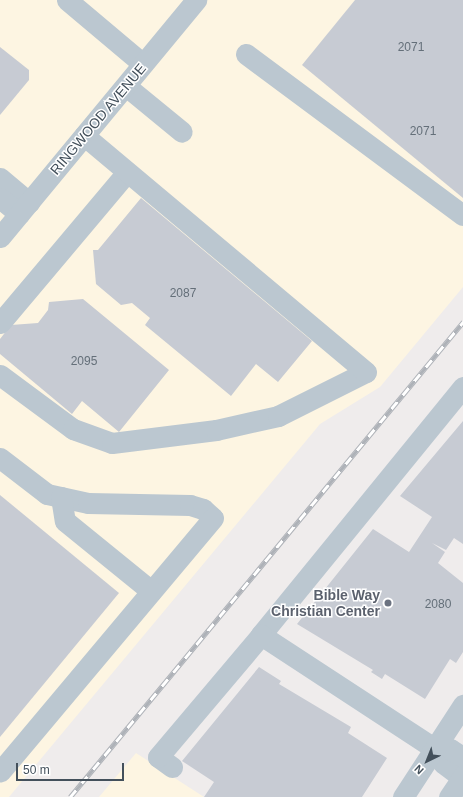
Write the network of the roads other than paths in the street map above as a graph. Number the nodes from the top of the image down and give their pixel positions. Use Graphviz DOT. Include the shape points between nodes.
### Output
graph roads {
  1 [pos="67,0"];
  2 [pos="196,0"];
  3 [pos="246,54"];
  4 [pos="143,64"];
  5 [pos="126,86"];
  6 [pos="182,132"];
  7 [pos="84,135"];
  8 [pos="127,172"];
  9 [pos="0,178"];
  10 [pos="0,198"];
  11 [pos="24,208"];
  12 [pos="463,215"];
  13 [pos="0,237"];
  14 [pos="0,323"];
  15 [pos="0,375"];
  16 [pos="463,386"];
  17 [pos="0,458"];
  18 [pos="61,497"];
  19 [pos="151,591"];
  20 [pos="261,635"];
  21 [pos="463,705"];
  22 [pos="434,749"];
  23 [pos="172,767"];
  24 [pos="0,772"];
  25 [pos="463,772"];
  26 [pos="404,797"];
  27 [pos="449,797"];
  1 -- 4 [label="street"];
  2 -- 4 [label="street, RINGWOOD AVENUE"];
  3 -- 12 [label="street"];
  4 -- 5 [label="street, RINGWOOD AVENUE"];
  5 -- 6 [label="street"];
  5 -- 7 [label="street, RINGWOOD AVENUE"];
  7 -- 8 [label="street"];
  7 -- 11 [label="street, RINGWOOD AVENUE"];
  8 -- 14 [label="street"];
  8 -- 15 [label="street" via="366,372 278,416 216,430 112,443 72,429"];
  9 -- 11 [label="street"];
  10 -- 11 [label="street"];
  11 -- 13 [label="street, RINGWOOD AVENUE"];
  16 -- 20 [label="street"];
  17 -- 18 [label="street" via="47,494"];
  18 -- 19 [label="street" via="65,521"];
  18 -- 19 [label="street" via="88,503 190,505 203,509 213,518"];
  19 -- 24 [label="street"];
  20 -- 22 [label="street"];
  20 -- 23 [label="street" via="158,757"];
  21 -- 22 [label="street"];
  22 -- 25 [label="street" via="443,763"];
  22 -- 26 [label="street"];
  25 -- 27 [label="street"];
}
